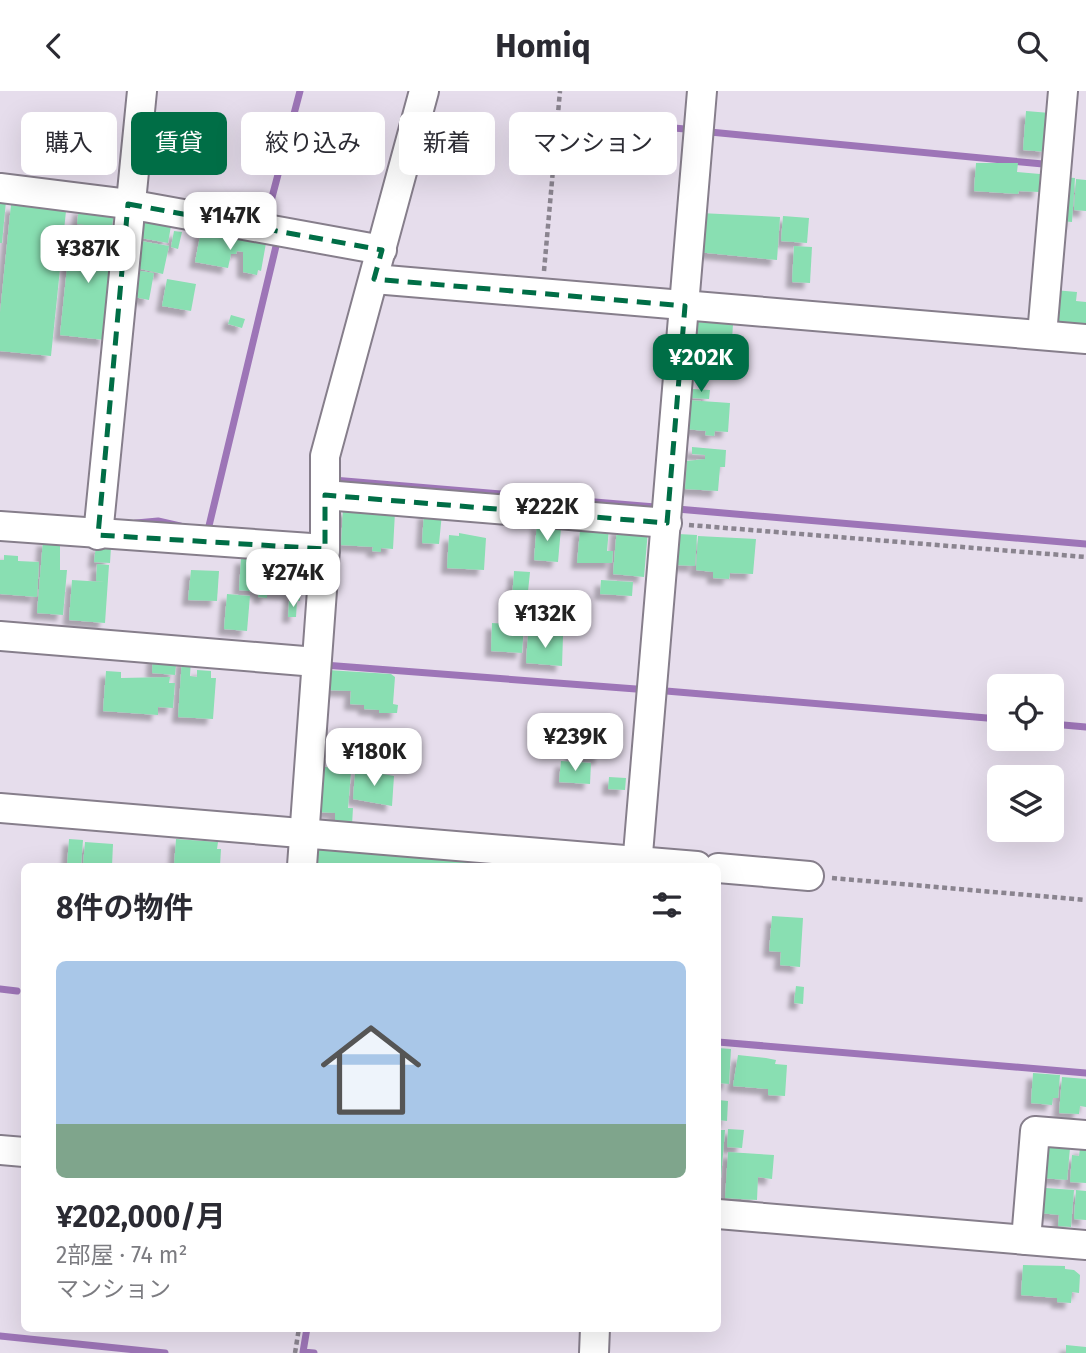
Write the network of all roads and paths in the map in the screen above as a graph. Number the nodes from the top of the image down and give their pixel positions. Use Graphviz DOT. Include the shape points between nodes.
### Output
graph roads {
  1 [pos="142,91"];
  2 [pos="424,91"];
  3 [pos="560,91"];
  4 [pos="702,91"];
  5 [pos="1063,91"];
  6 [pos="0,188"];
  7 [pos="128,204"];
  8 [pos="382,250"];
  9 [pos="374,279"];
  10 [pos="542,294"];
  11 [pos="685,306"];
  12 [pos="1042,335"];
  13 [pos="1086,339"];
  14 [pos="325,495"];
  15 [pos="667,523"];
  16 [pos="0,526"];
  17 [pos="98,535"];
  18 [pos="325,549"];
  19 [pos="1086,557"];
  20 [pos="0,636"];
  21 [pos="316,662"];
  22 [pos="0,809"];
  23 [pos="306,832"];
  24 [pos="302,863"];
  25 [pos="627,863"];
  26 [pos="637,863"];
  27 [pos="721,868"];
  28 [pos="809,876"];
  29 [pos="1086,900"];
  30 [pos="1086,1135"];
  31 [pos="0,1150"];
  32 [pos="21,1152"];
  33 [pos="721,1214"];
  34 [pos="1026,1240"];
  35 [pos="1086,1245"];
  36 [pos="298,1332"];
  37 [pos="595,1332"];
  38 [pos="295,1353"];
  39 [pos="593,1353"];
  1 -- 7 [label="street"];
  2 -- 8 [label="street"];
  3 -- 10 [label="path"];
  4 -- 11 [label="street"];
  5 -- 12 [label="street"];
  6 -- 7 [label="street"];
  7 -- 8 [label="street"];
  7 -- 17 [label="street"];
  8 -- 9 [label="street"];
  9 -- 10 [label="street"];
  9 -- 14 [label="street" via="325,456"];
  10 -- 11 [label="street"];
  11 -- 12 [label="street"];
  11 -- 15 [label="street"];
  12 -- 13 [label="street"];
  14 -- 15 [label="street"];
  14 -- 18 [label="street"];
  15 -- 19 [label="path"];
  15 -- 26 [label="street"];
  16 -- 17 [label="street"];
  17 -- 18 [label="street"];
  18 -- 21 [label="street"];
  20 -- 21 [label="street"];
  21 -- 23 [label="street"];
  22 -- 23 [label="street"];
  23 -- 24 [label="street"];
  23 -- 25 [label="street"];
  27 -- 28 [label="street"];
  28 -- 29 [label="path"];
  30 -- 34 [label="street" via="1035,1131"];
  31 -- 32 [label="street"];
  33 -- 34 [label="street"];
  34 -- 35 [label="street"];
  36 -- 38 [label="path"];
  37 -- 39 [label="street"];
}
